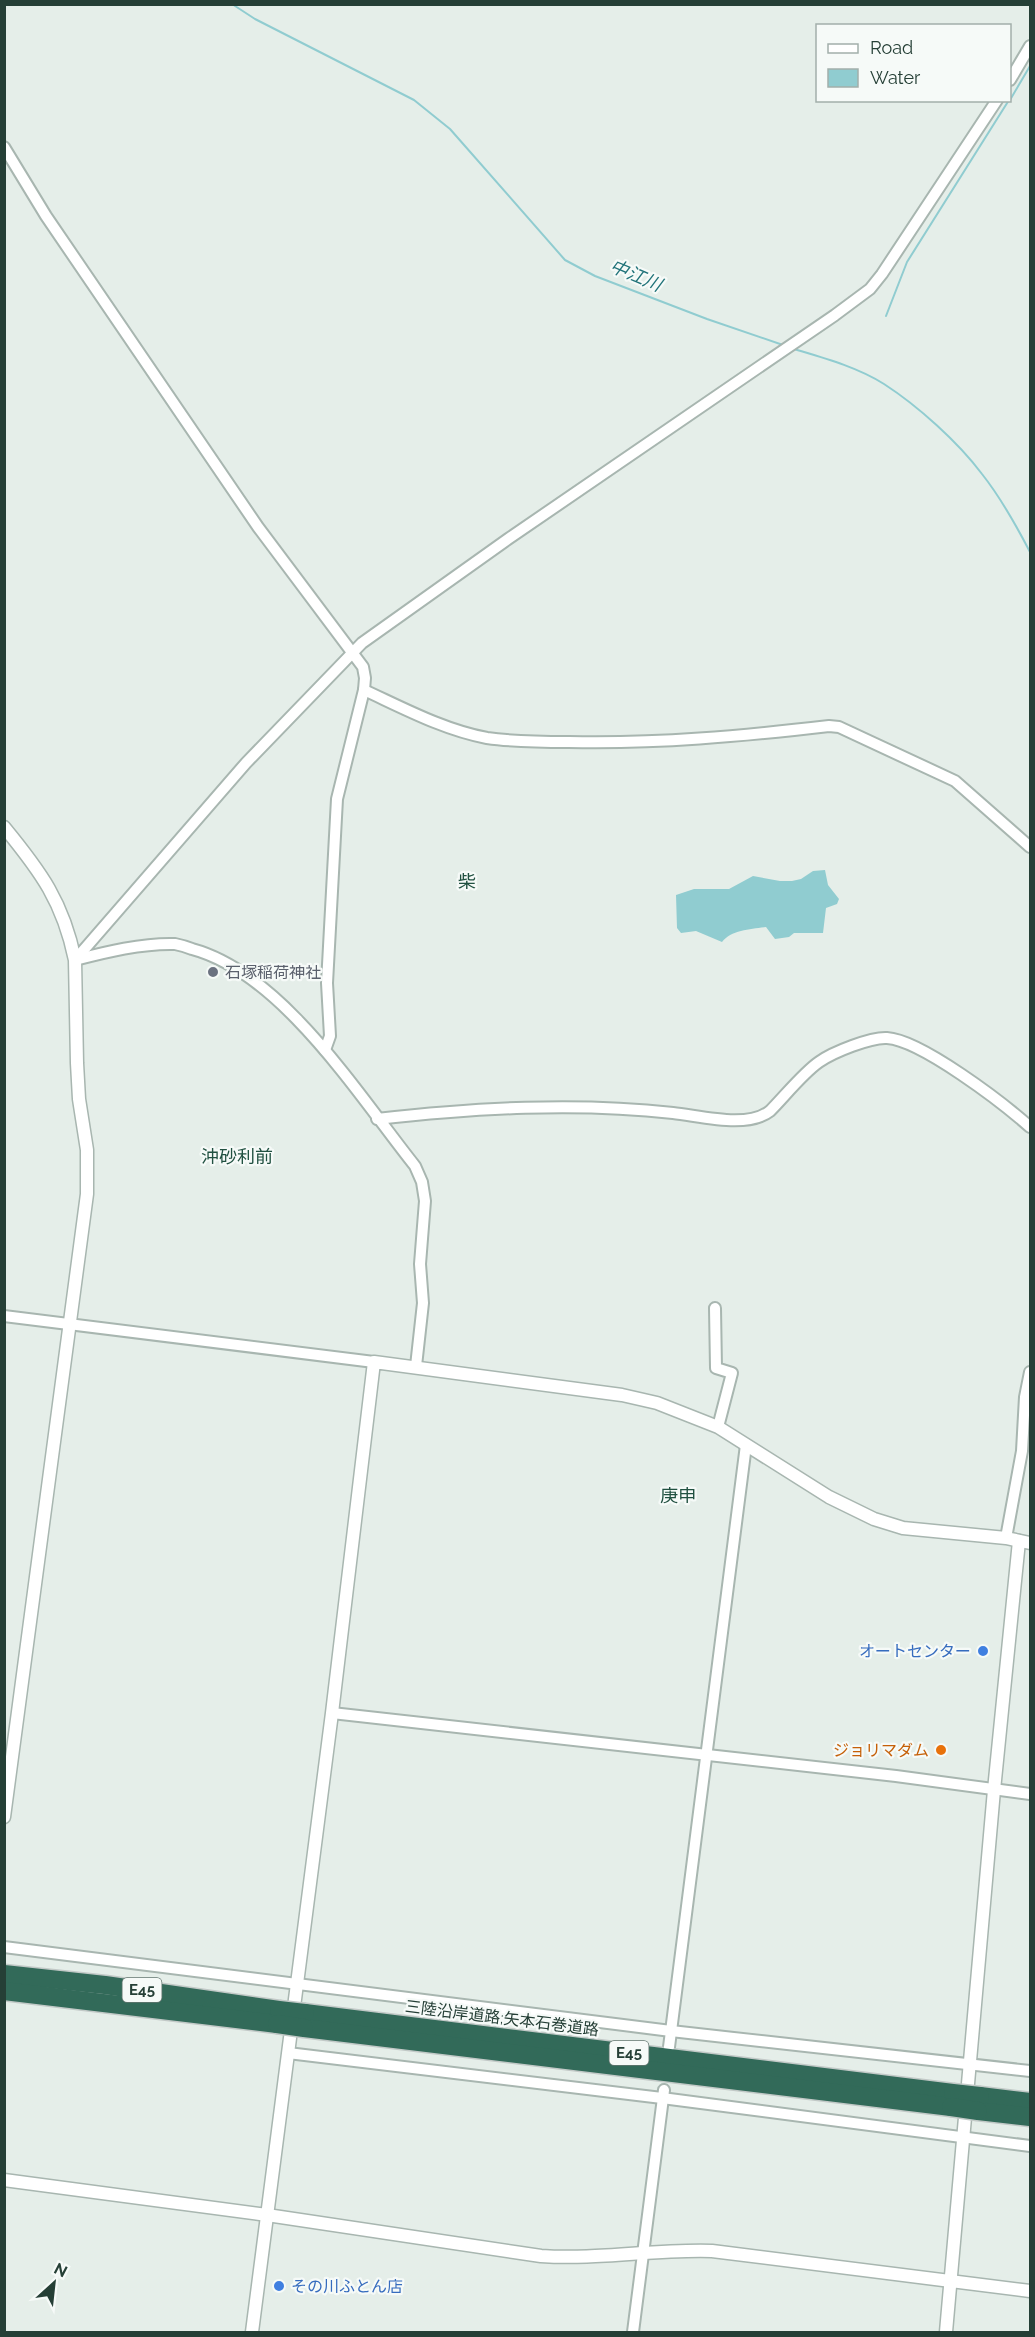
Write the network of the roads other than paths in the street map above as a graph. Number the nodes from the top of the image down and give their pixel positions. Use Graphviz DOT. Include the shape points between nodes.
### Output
graph roads {
  1 [pos="1030,46"];
  2 [pos="1011,78"];
  3 [pos="996,102"];
  4 [pos="4,147"];
  5 [pos="353,652"];
  6 [pos="364,690"];
  7 [pos="4,827"];
  8 [pos="1030,847"];
  9 [pos="75,960"];
  10 [pos="326,1050"];
  11 [pos="377,1119"];
  12 [pos="1030,1127"];
  13 [pos="716,1308"];
  14 [pos="4,1316"];
  15 [pos="70,1324"];
  16 [pos="374,1362"];
  17 [pos="416,1366"];
  18 [pos="1030,1372"];
  19 [pos="718,1427"];
  20 [pos="746,1445"];
  21 [pos="1019,1541"];
  22 [pos="332,1713"];
  23 [pos="706,1756"];
  24 [pos="994,1790"];
  25 [pos="1030,1794"];
  26 [pos="4,1817"];
  27 [pos="4,1947"];
  28 [pos="4,1974"];
  29 [pos="297,1985"];
  30 [pos="4,1991"];
  31 [pos="278,2017"];
  32 [pos="671,2031"];
  33 [pos="669,2047"];
  34 [pos="288,2053"];
  35 [pos="969,2064"];
  36 [pos="1030,2071"];
  37 [pos="663,2094"];
  38 [pos="1030,2102"];
  39 [pos="979,2103"];
  40 [pos="1030,2117"];
  41 [pos="962,2137"];
  42 [pos="1030,2146"];
  43 [pos="4,2180"];
  44 [pos="267,2215"];
  45 [pos="643,2253"];
  46 [pos="950,2281"];
  47 [pos="1030,2291"];
  48 [pos="252,2332"];
  49 [pos="633,2332"];
  50 [pos="946,2332"];
  1 -- 2 [label="street"];
  3 -- 5 [label="street" via="870,289 508,539"];
  4 -- 5 [label="street" via="46,216 258,527"];
  5 -- 6 [label="street" via="363,667"];
  5 -- 9 [label="street" via="246,763"];
  6 -- 8 [label="street" via="457,730 519,741 620,743 839,727 955,781"];
  6 -- 10 [label="street" via="337,799 327,982 330,1036"];
  7 -- 9 [label="street" via="37,866 52,893"];
  9 -- 10 [label="street" via="176,944 205,952 275,999"];
  9 -- 15 [label="street" via="77,1063 87,1150 87,1194"];
  10 -- 11 [label="street"];
  11 -- 12 [label="street" via="444,1111 561,1108 744,1121 762,1118 818,1062 885,1037 905,1041 970,1080"];
  11 -- 17 [label="street" via="415,1166 425,1201 420,1264 423,1303"];
  13 -- 19 [label="street" via="716,1368 732,1373"];
  14 -- 15 [label="street"];
  15 -- 16 [label="street"];
  15 -- 26 [label="street"];
  16 -- 17 [label="street"];
  16 -- 22 [label="street"];
  17 -- 19 [label="street" via="622,1395 657,1403"];
  18 -- 21 [label="street" via="1025,1397"];
  19 -- 20 [label="street"];
  20 -- 21 [label="street" via="829,1497 874,1519 903,1528"];
  20 -- 23 [label="street"];
  21 -- 24 [label="street"];
  22 -- 23 [label="street"];
  22 -- 29 [label="street"];
  23 -- 24 [label="street"];
  23 -- 32 [label="street"];
  24 -- 25 [label="street"];
  24 -- 35 [label="street"];
  27 -- 29 [label="street"];
  28 -- 31 [label="highway, 三陸沿岸道路;矢本石巻道路 / E45" via="105,1985"];
  29 -- 32 [label="street"];
  29 -- 34 [label="street"];
  30 -- 31 [label="highway, 三陸沿岸道路;矢本石巻道路 / E45"];
  31 -- 39 [label="highway, 三陸沿岸道路;矢本石巻道路 / E45, bridge"];
  32 -- 33 [label="street"];
  32 -- 35 [label="street"];
  34 -- 37 [label="street"];
  34 -- 44 [label="street"];
  35 -- 36 [label="street"];
  35 -- 41 [label="street"];
  37 -- 41 [label="street"];
  37 -- 45 [label="street"];
  38 -- 39 [label="highway, 三陸沿岸道路;矢本石巻道路 / E45"];
  39 -- 40 [label="highway, 三陸沿岸道路;矢本石巻道路 / E45"];
  41 -- 42 [label="street"];
  41 -- 46 [label="street"];
  43 -- 44 [label="street"];
  44 -- 45 [label="street" via="541,2256"];
  44 -- 48 [label="street"];
  45 -- 46 [label="street" via="712,2251"];
  45 -- 49 [label="street"];
  46 -- 47 [label="street"];
  46 -- 50 [label="street"];
}
